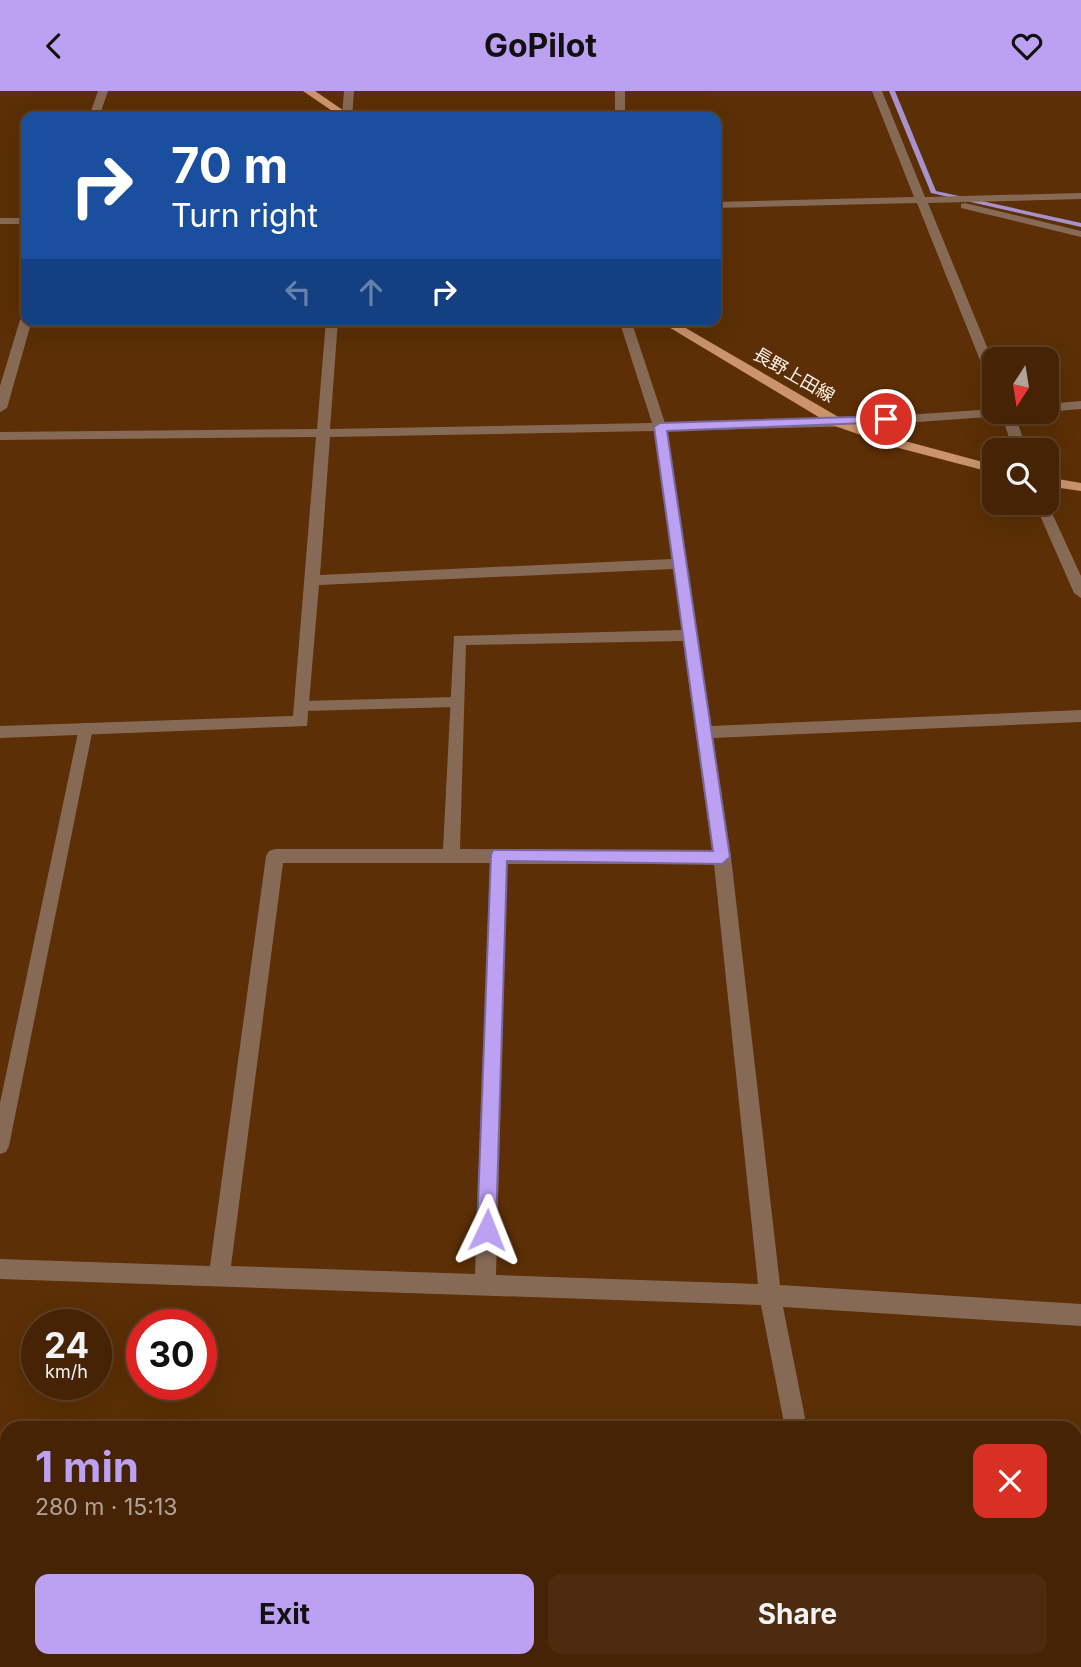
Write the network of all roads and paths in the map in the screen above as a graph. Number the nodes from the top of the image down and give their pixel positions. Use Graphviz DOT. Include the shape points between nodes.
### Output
graph roads {
  1 [pos="103,91"];
  2 [pos="308,91"];
  3 [pos="349,91"];
  4 [pos="620,91"];
  5 [pos="877,91"];
  6 [pos="95,112"];
  7 [pos="340,112"];
  8 [pos="348,112"];
  9 [pos="621,112"];
  10 [pos="1081,196"];
  11 [pos="919,200"];
  12 [pos="946,200"];
  13 [pos="721,205"];
  14 [pos="0,221"];
  15 [pos="21,221"];
  16 [pos="1081,234"];
  17 [pos="24,326"];
  18 [pos="332,326"];
  19 [pos="627,326"];
  20 [pos="673,326"];
  21 [pos="982,351"];
  22 [pos="1081,405"];
  23 [pos="1059,407"];
  24 [pos="0,408"];
  25 [pos="982,413"];
  26 [pos="837,422"];
  27 [pos="660,427"];
  28 [pos="323,434"];
  29 [pos="0,436"];
  30 [pos="982,466"];
  31 [pos="1059,483"];
  32 [pos="1081,487"];
  33 [pos="1047,515"];
  34 [pos="679,564"];
  35 [pos="312,580"];
  36 [pos="1081,593"];
  37 [pos="688,635"];
  38 [pos="456,702"];
  39 [pos="302,706"];
  40 [pos="1081,716"];
  41 [pos="86,728"];
  42 [pos="0,732"];
  43 [pos="704,732"];
  44 [pos="451,855"];
  45 [pos="499,855"];
  46 [pos="722,857"];
  47 [pos="0,1146"];
  48 [pos="0,1269"];
  49 [pos="219,1276"];
  50 [pos="485,1283"];
  51 [pos="770,1294"];
  52 [pos="1081,1315"];
  53 [pos="795,1421"];
  1 -- 6 [label="street"];
  2 -- 7 [label="main road"];
  3 -- 8 [label="street"];
  4 -- 9 [label="street"];
  5 -- 11 [label="street"];
  10 -- 12 [label="street"];
  11 -- 12 [label="street"];
  11 -- 13 [label="street"];
  11 -- 21 [label="street"];
  12 -- 16 [label="street"];
  14 -- 15 [label="street"];
  17 -- 24 [label="street"];
  18 -- 28 [label="street"];
  19 -- 27 [label="street"];
  20 -- 26 [label="main road, 長野上田線"];
  22 -- 23 [label="street"];
  25 -- 26 [label="street"];
  26 -- 27 [label="street"];
  26 -- 30 [label="main road, 長野上田線"];
  27 -- 28 [label="street"];
  27 -- 34 [label="street"];
  28 -- 29 [label="street"];
  28 -- 35 [label="street"];
  31 -- 32 [label="main road"];
  33 -- 36 [label="street"];
  34 -- 35 [label="street"];
  34 -- 37 [label="street"];
  35 -- 39 [label="street"];
  37 -- 38 [label="street" via="458,640"];
  37 -- 43 [label="street"];
  38 -- 39 [label="lane"];
  38 -- 44 [label="street"];
  39 -- 41 [label="street" via="301,722"];
  40 -- 43 [label="street"];
  41 -- 42 [label="street"];
  41 -- 47 [label="lane"];
  43 -- 46 [label="street"];
  44 -- 45 [label="street"];
  44 -- 49 [label="street" via="275,856"];
  45 -- 46 [label="street"];
  45 -- 50 [label="street"];
  46 -- 51 [label="street"];
  48 -- 49 [label="street"];
  49 -- 50 [label="street"];
  50 -- 51 [label="street"];
  51 -- 52 [label="street"];
  51 -- 53 [label="street"];
}
